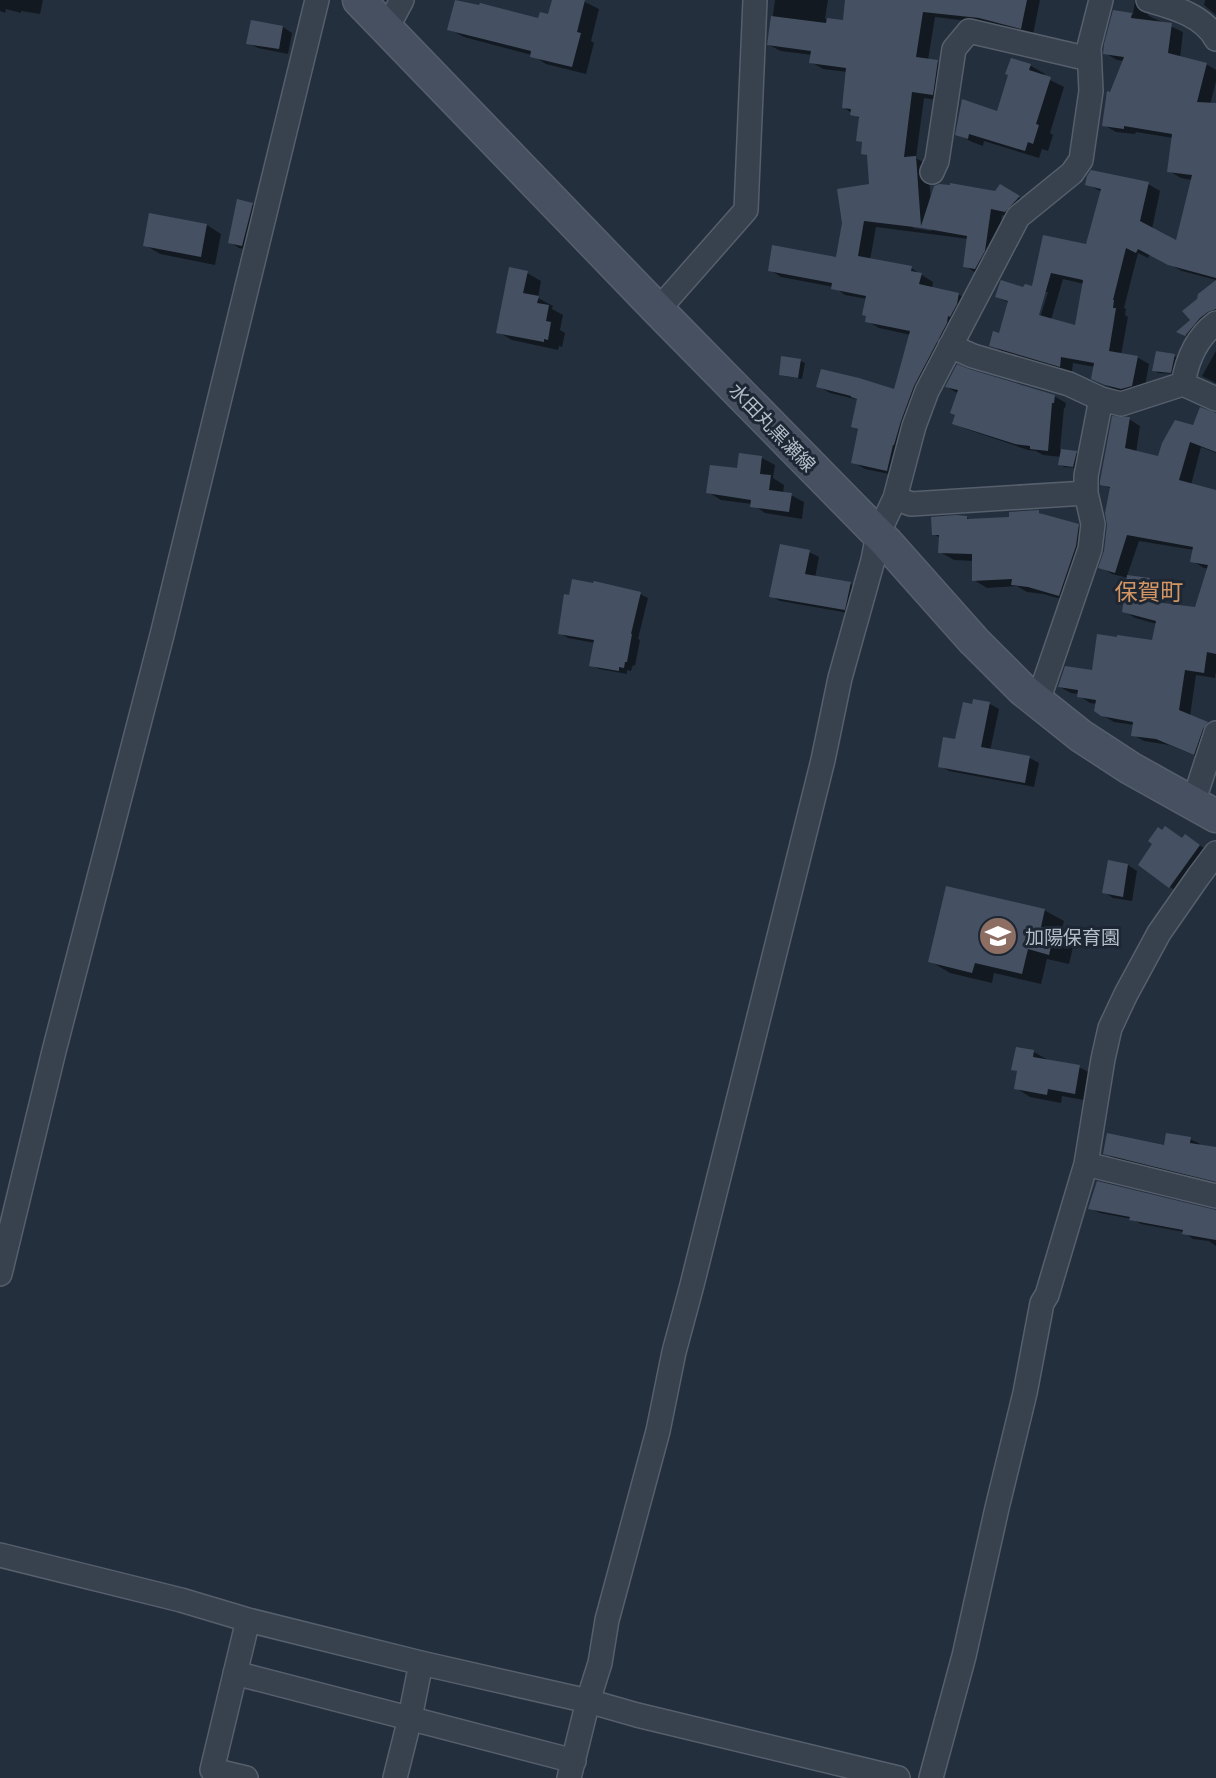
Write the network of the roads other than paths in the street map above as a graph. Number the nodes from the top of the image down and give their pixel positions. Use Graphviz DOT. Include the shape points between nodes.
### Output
graph roads {
  1 [pos="317,0"];
  2 [pos="359,0"];
  3 [pos="402,0"];
  4 [pos="755,0"];
  5 [pos="1101,0"];
  6 [pos="1148,0"];
  7 [pos="387,28"];
  8 [pos="1216,39"];
  9 [pos="1089,59"];
  10 [pos="932,172"];
  11 [pos="658,310"];
  12 [pos="1216,323"];
  13 [pos="950,346"];
  14 [pos="1182,384"];
  15 [pos="1101,399"];
  16 [pos="1216,399"];
  17 [pos="1086,493"];
  18 [pos="895,498"];
  19 [pos="878,534"];
  20 [pos="1038,701"];
  21 [pos="1216,733"];
  22 [pos="1204,810"];
  23 [pos="1216,853"];
  24 [pos="1086,1164"];
  25 [pos="1216,1196"];
  26 [pos="0,1274"];
  27 [pos="0,1555"];
  28 [pos="248,1620"];
  29 [pos="421,1663"];
  30 [pos="235,1673"];
  31 [pos="588,1701"];
  32 [pos="410,1717"];
  33 [pos="572,1769"];
  34 [pos="246,1778"];
  35 [pos="395,1778"];
  36 [pos="898,1778"];
  37 [pos="931,1778"];
  1 -- 26 [label="street"];
  2 -- 7 [label="main road, 水田丸黒瀬線"];
  3 -- 7 [label="street"];
  4 -- 11 [label="street" via="746,211"];
  5 -- 9 [label="street"];
  6 -- 8 [label="street" via="1192,17"];
  7 -- 11 [label="main road, 水田丸黒瀬線"];
  9 -- 10 [label="street" via="969,31 954,49"];
  9 -- 13 [label="street" via="1091,91 1082,160 1018,217"];
  11 -- 19 [label="main road, 水田丸黒瀬線"];
  12 -- 14 [label="street" via="1189,357"];
  13 -- 15 [label="street" via="1069,384"];
  13 -- 18 [label="street" via="914,426"];
  14 -- 15 [label="street" via="1121,404"];
  14 -- 16 [label="street"];
  15 -- 17 [label="street"];
  17 -- 18 [label="street" via="911,503"];
  17 -- 20 [label="street" via="1093,524 1090,549"];
  18 -- 19 [label="street"];
  19 -- 20 [label="main road, 水田丸黒瀬線" via="974,641"];
  19 -- 31 [label="street"];
  20 -- 22 [label="main road, 水田丸黒瀬線" via="1082,737"];
  21 -- 22 [label="street"];
  23 -- 24 [label="street" via="1159,933 1110,1028"];
  24 -- 25 [label="street"];
  24 -- 37 [label="street" via="1042,1303 964,1656"];
  27 -- 28 [label="street"];
  28 -- 29 [label="street"];
  28 -- 30 [label="street"];
  29 -- 31 [label="street"];
  29 -- 32 [label="street"];
  30 -- 32 [label="street"];
  30 -- 34 [label="street" via="212,1770"];
  31 -- 33 [label="street"];
  31 -- 36 [label="street"];
  32 -- 33 [label="street"];
  32 -- 35 [label="street"];
}
